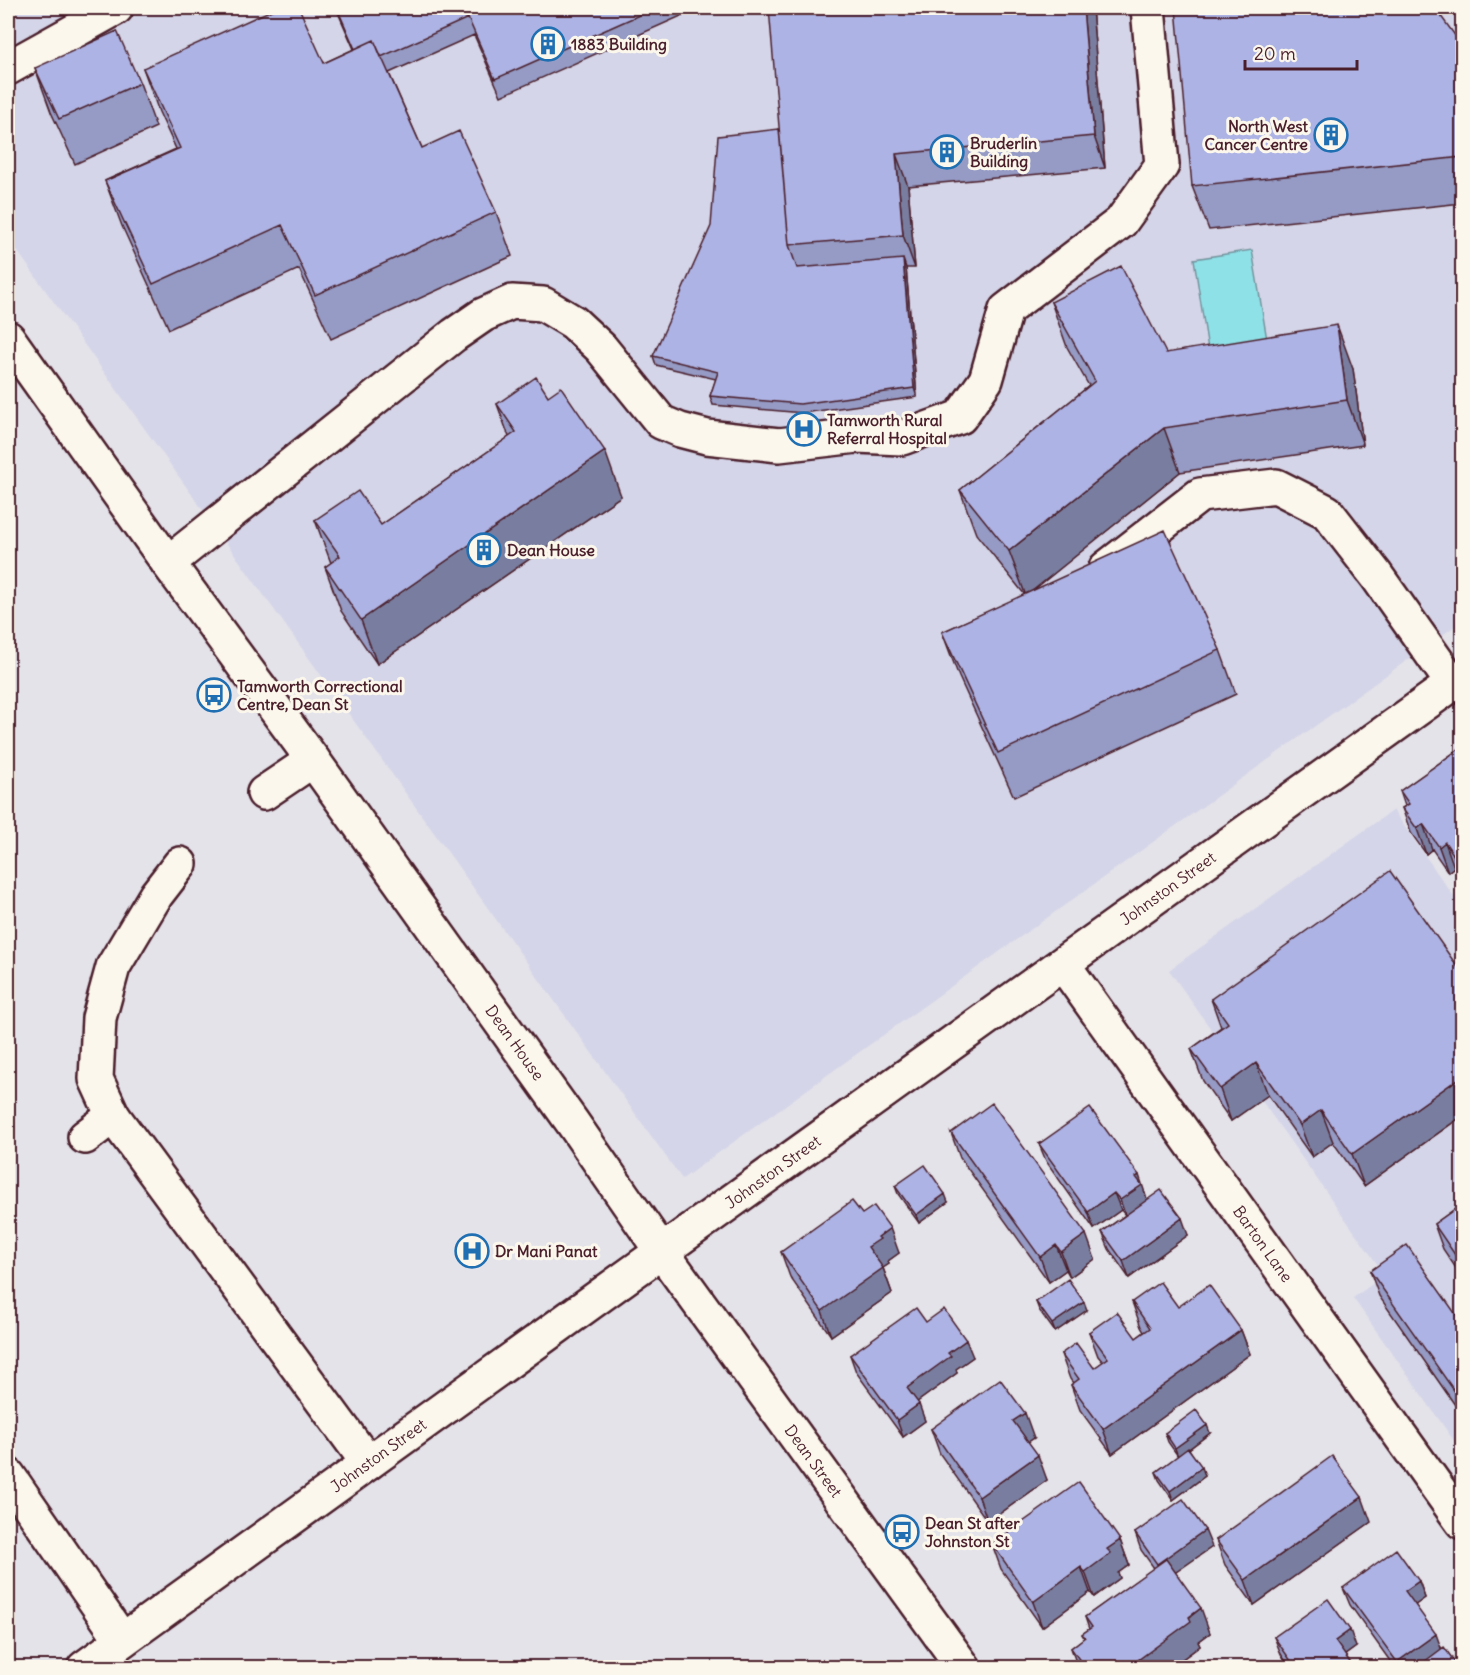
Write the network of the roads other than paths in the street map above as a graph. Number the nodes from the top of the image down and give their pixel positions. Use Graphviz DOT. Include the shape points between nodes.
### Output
graph roads {
  1 [pos="116,8"];
  2 [pos="1148,8"];
  3 [pos="8,68"];
  4 [pos="8,338"];
  5 [pos="168,563"];
  6 [pos="1096,576"];
  7 [pos="1458,681"];
  8 [pos="313,760"];
  9 [pos="264,793"];
  10 [pos="180,864"];
  11 [pos="1063,964"];
  12 [pos="113,1116"];
  13 [pos="85,1137"];
  14 [pos="662,1252"];
  15 [pos="368,1462"];
  16 [pos="8,1475"];
  17 [pos="1462,1522"];
  18 [pos="122,1640"];
  19 [pos="84,1668"];
  20 [pos="964,1668"];
  1 -- 3 [label="street"];
  2 -- 5 [label="street" via="1162,165 1121,222 1006,310 986,380 960,417 902,438 857,436 779,444 707,437 661,422 601,348 573,322 543,304 512,302 483,315 454,335"];
  4 -- 5 [label="street, Dean House"];
  5 -- 8 [label="street, Dean House"];
  6 -- 7 [label="street" via="1200,495 1276,486 1328,512"];
  7 -- 11 [label="street, Johnston Street"];
  8 -- 9 [label="street"];
  8 -- 14 [label="street, Dean House"];
  10 -- 12 [label="street" via="156,895 113,967 99,1018 96,1079"];
  11 -- 14 [label="street, Johnston Street"];
  11 -- 17 [label="street, Barton Lane"];
  12 -- 13 [label="street"];
  12 -- 15 [label="street"];
  14 -- 15 [label="street, Johnston Street"];
  14 -- 20 [label="street, Dean Street"];
  15 -- 18 [label="street, Johnston Street"];
  16 -- 18 [label="street"];
  18 -- 19 [label="street, Johnston Street"];
}
